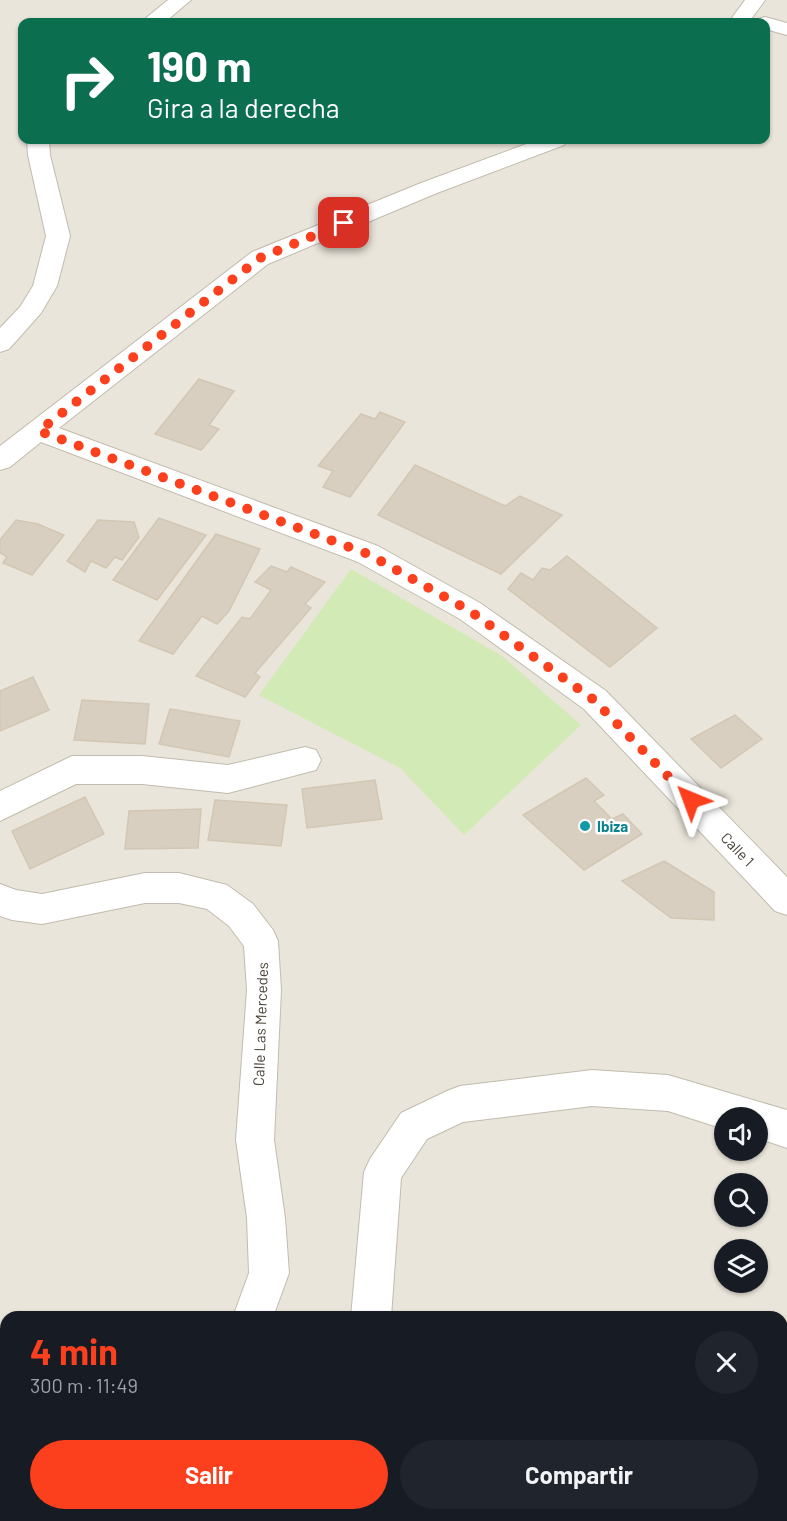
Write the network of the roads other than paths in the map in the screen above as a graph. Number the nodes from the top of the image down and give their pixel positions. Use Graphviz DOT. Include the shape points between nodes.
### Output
graph roads {
  1 [pos="181,0"];
  2 [pos="755,0"];
  3 [pos="158,18"];
  4 [pos="742,18"];
  5 [pos="770,25"];
  6 [pos="787,29"];
  7 [pos="38,144"];
  8 [pos="545,144"];
  9 [pos="0,343"];
  10 [pos="39,431"];
  11 [pos="0,460"];
  12 [pos="306,760"];
  13 [pos="0,807"];
  14 [pos="0,899"];
  15 [pos="787,900"];
  16 [pos="714,1107"];
  17 [pos="768,1123"];
  18 [pos="787,1129"];
  19 [pos="255,1311"];
  20 [pos="372,1311"];
  1 -- 3 [label="street"];
  2 -- 4 [label="street"];
  5 -- 6 [label="street"];
  7 -- 9 [label="street" via="58,236 45,285 29,313"];
  8 -- 10 [label="street" via="260,258"];
  10 -- 11 [label="street"];
  10 -- 15 [label="street, Calle 1" via="368,554 470,611 594,700"];
  12 -- 13 [label="street" via="228,779 142,770 72,770"];
  14 -- 19 [label="street, Calle Las Mercedes" via="12,905 42,909 145,888 179,888 215,896 241,915 261,941 264,990 255,1140 269,1273"];
  16 -- 20 [label="street" via="668,1093 592,1088 460,1104 414,1126 382,1172"];
  17 -- 18 [label="street"];
}
